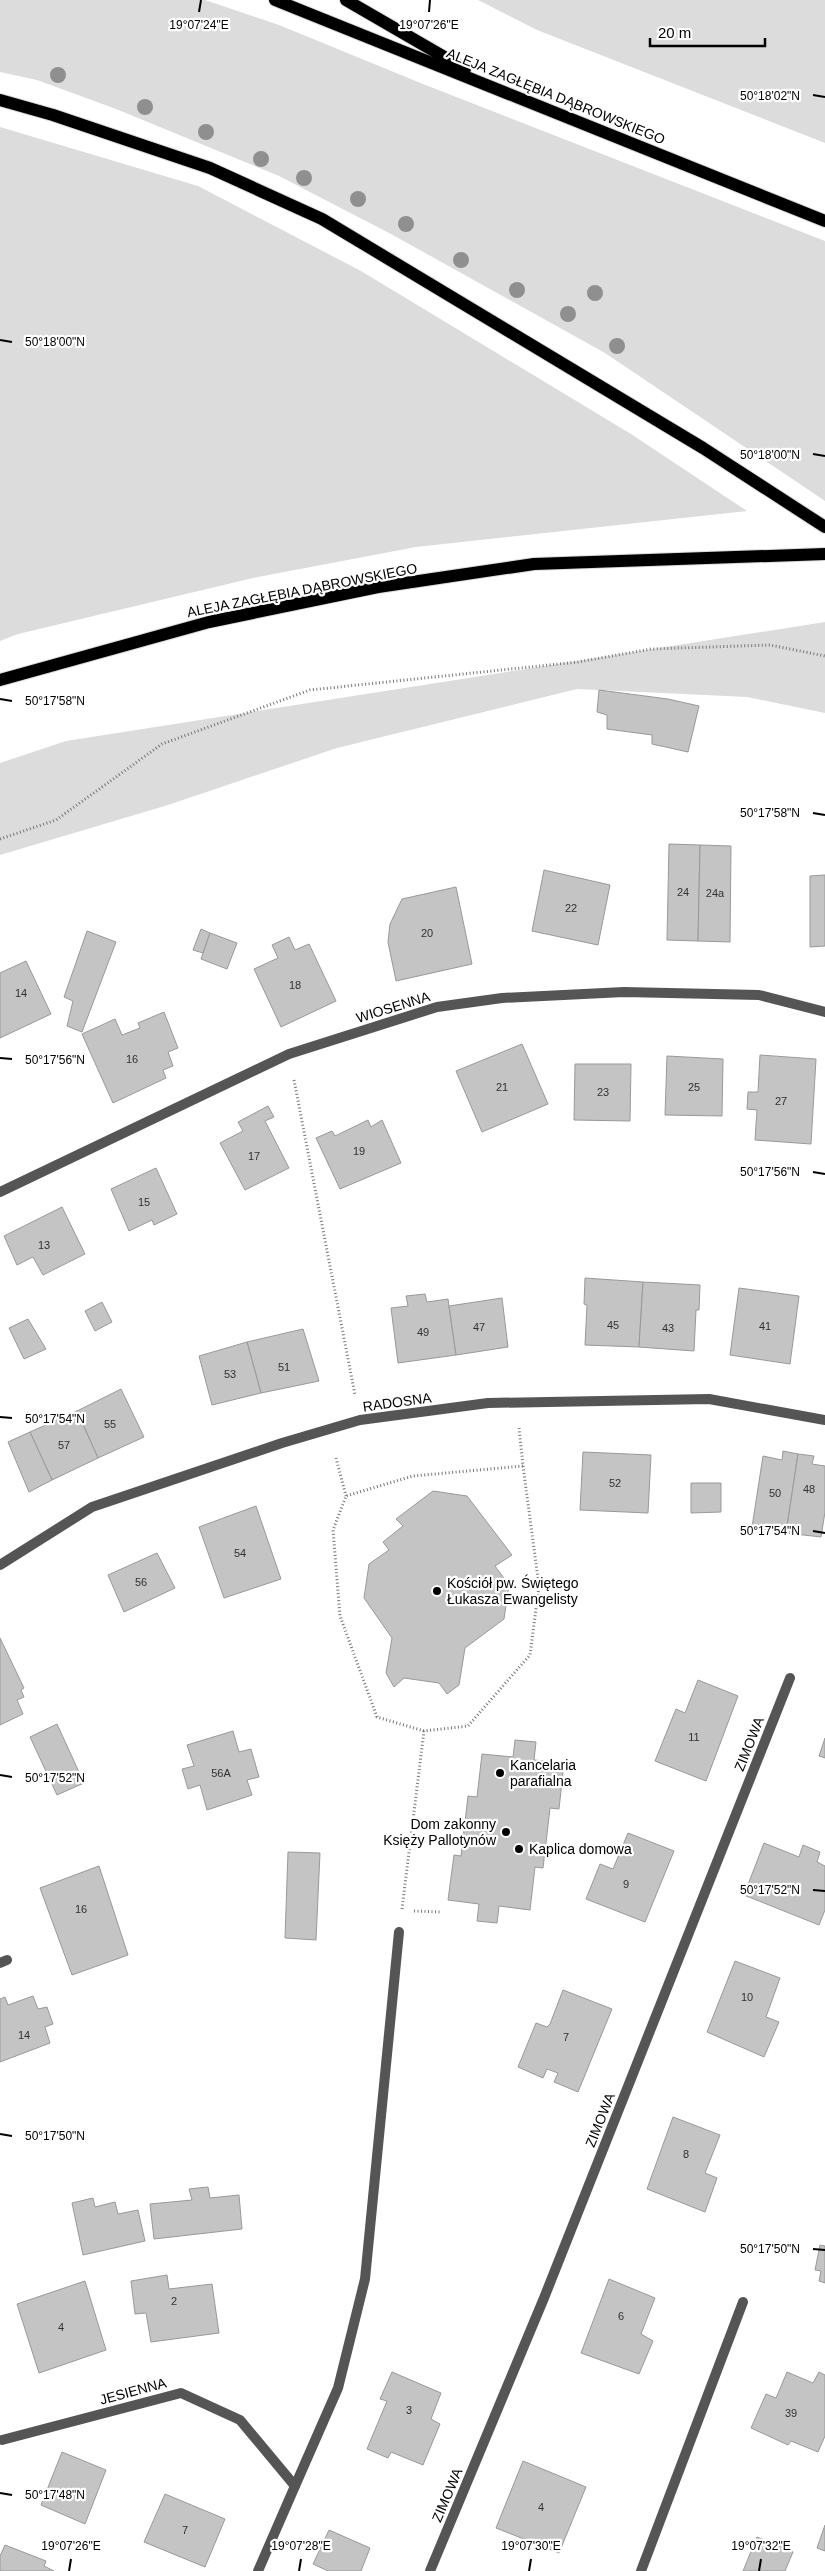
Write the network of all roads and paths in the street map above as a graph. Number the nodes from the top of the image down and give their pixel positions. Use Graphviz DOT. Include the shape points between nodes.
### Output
graph roads {
  1 [pos="275,0"];
  2 [pos="346,0"];
  3 [pos="508,94"];
  4 [pos="0,100"];
  5 [pos="825,221"];
  6 [pos="825,527"];
  7 [pos="825,554"];
  8 [pos="825,656"];
  9 [pos="0,680"];
  10 [pos="0,839"];
  11 [pos="825,1012"];
  12 [pos="289,1054"];
  13 [pos="0,1192"];
  14 [pos="360,1420"];
  15 [pos="825,1420"];
  16 [pos="519,1428"];
  17 [pos="336,1458"];
  18 [pos="523,1466"];
  19 [pos="346,1496"];
  20 [pos="0,1565"];
  21 [pos="790,1678"];
  22 [pos="424,1731"];
  23 [pos="442,1912"];
  24 [pos="399,1932"];
  25 [pos="743,2302"];
  26 [pos="2,2440"];
  27 [pos="295,2486"];
  28 [pos="258,2571"];
  29 [pos="430,2571"];
  30 [pos="640,2571"];
  1 -- 3 [label="main road, ALEJA ZAGŁĘBIA DĄBROWSKIEGO"];
  2 -- 3 [label="main road"];
  3 -- 5 [label="main road, ALEJA ZAGŁĘBIA DĄBROWSKIEGO"];
  4 -- 6 [label="main road" via="70,120 210,168 322,218 703,448"];
  7 -- 9 [label="main road, ALEJA ZAGŁĘBIA DĄBROWSKIEGO" via="534,564 378,587 209,622"];
  8 -- 10 [label="path" via="770,645 651,649 578,662 310,690 162,744 56,820"];
  11 -- 12 [label="street, WIOSENNA" via="759,995 624,992 502,998 437,1007"];
  12 -- 13 [label="street, WIOSENNA"];
  12 -- 14 [label="path"];
  14 -- 15 [label="street, RADOSNA" via="488,1403 708,1399"];
  14 -- 20 [label="street, RADOSNA" via="92,1507"];
  16 -- 18 [label="path"];
  17 -- 19 [label="path"];
  18 -- 19 [label="path" via="412,1476"];
  18 -- 22 [label="path" via="539,1586 530,1655 468,1726"];
  19 -- 22 [label="path" via="334,1530 340,1616 377,1717"];
  21 -- 29 [label="street, ZIMOWA" via="544,2298"];
  22 -- 23 [label="path" via="402,1911"];
  24 -- 27 [label="street" via="365,2280 338,2388"];
  25 -- 30 [label="street"];
  26 -- 27 [label="street, JESIENNA" via="181,2392 240,2420"];
  27 -- 28 [label="street"];
}
